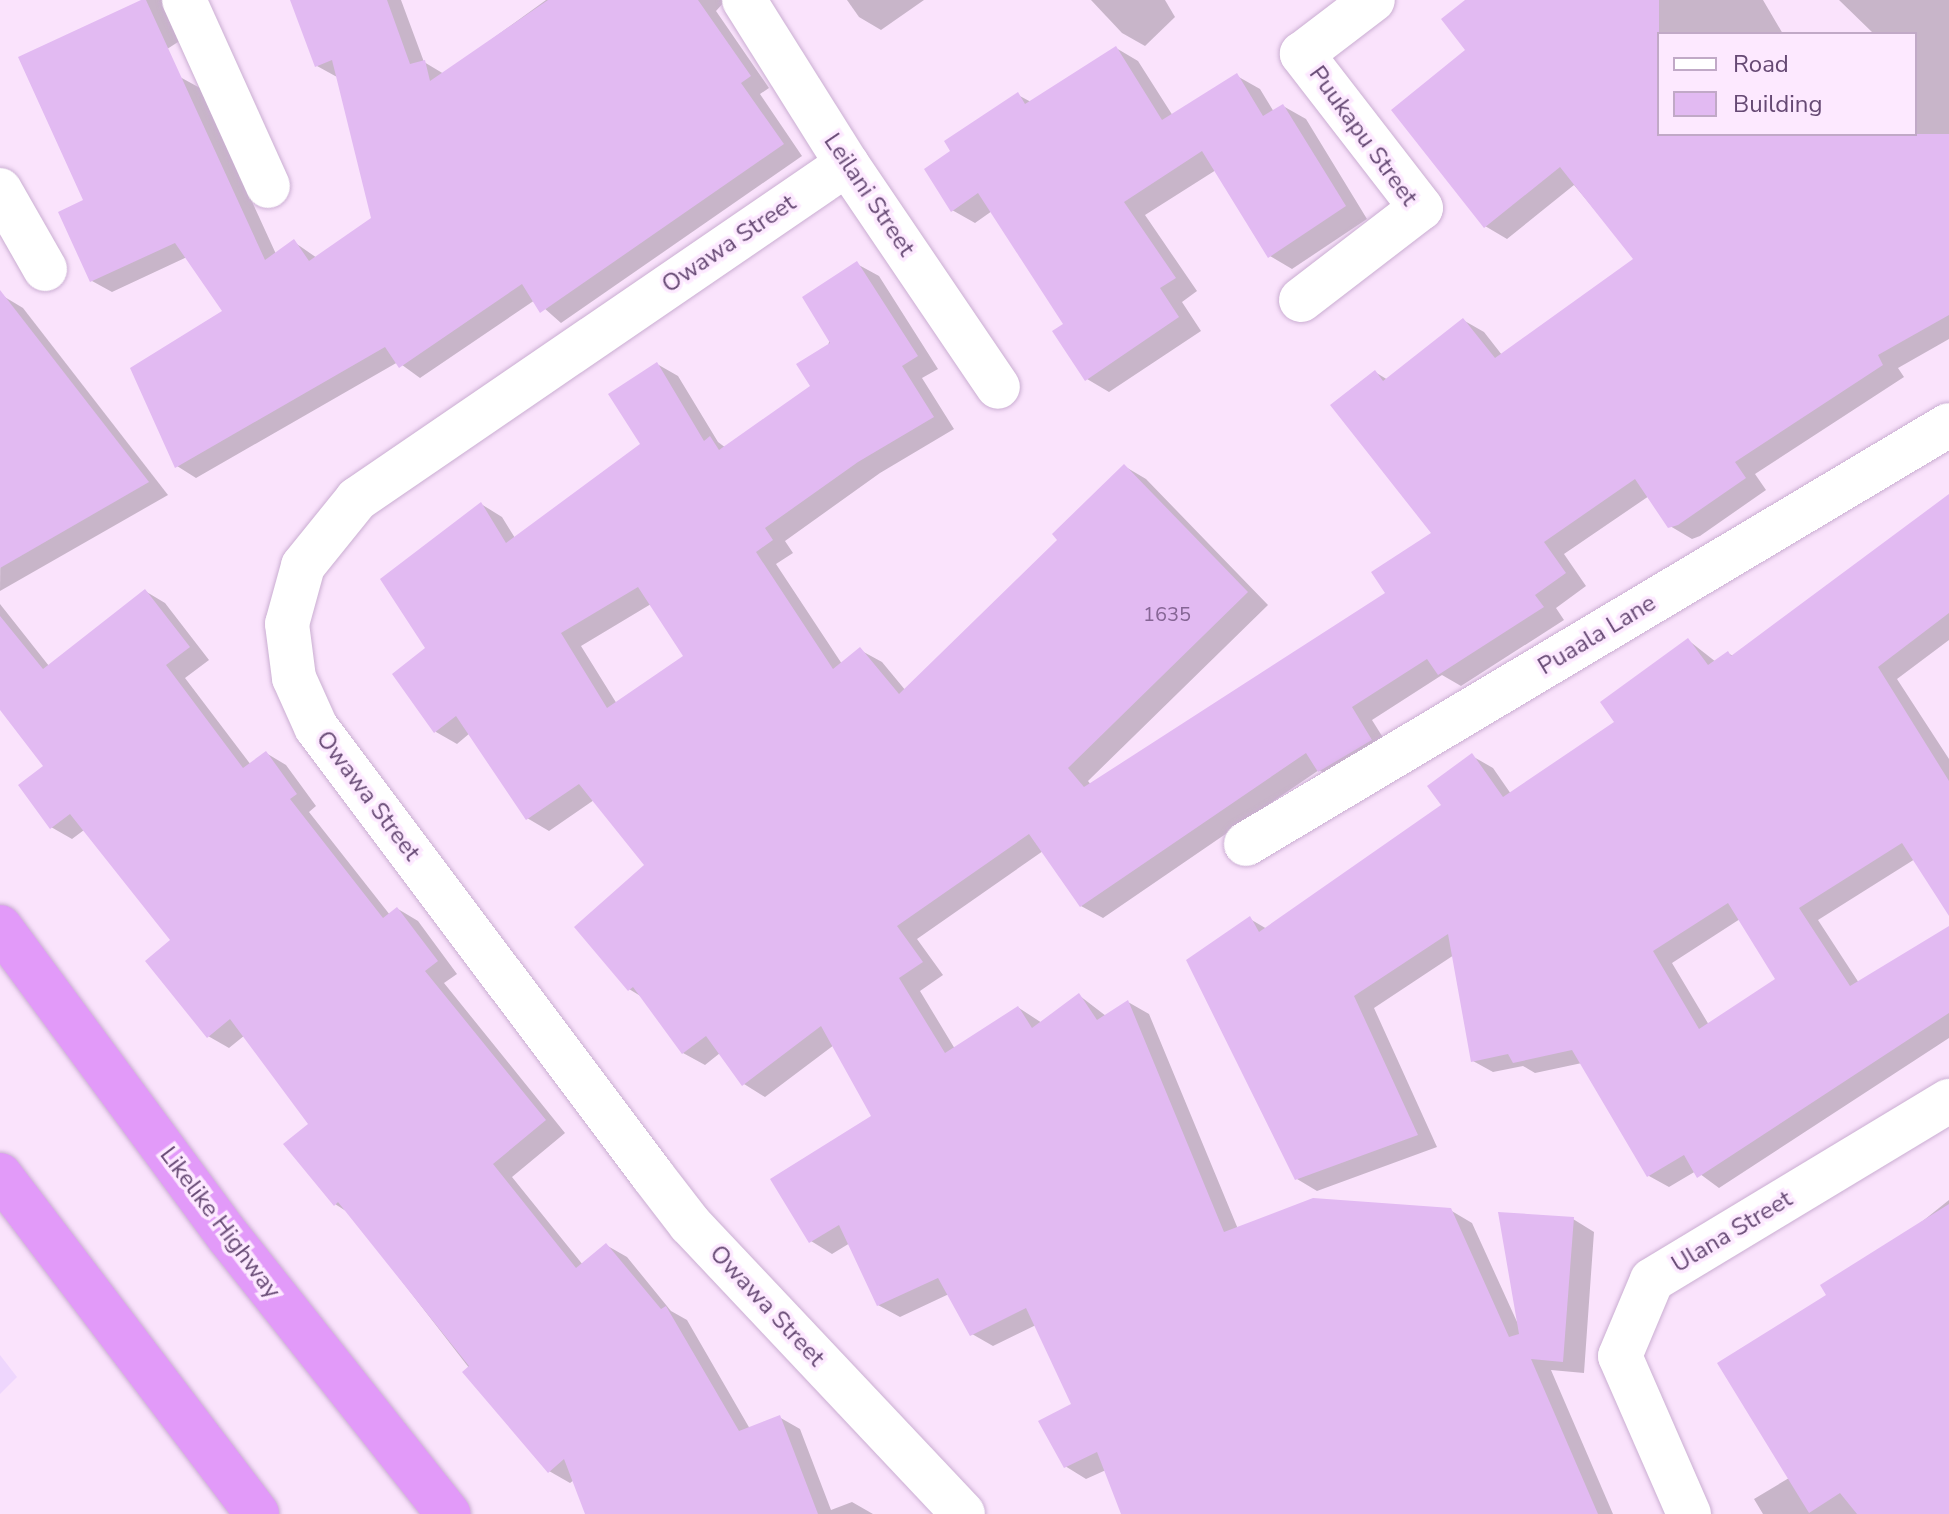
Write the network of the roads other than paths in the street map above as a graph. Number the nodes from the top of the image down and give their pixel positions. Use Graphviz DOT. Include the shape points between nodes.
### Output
graph roads {
  1 [pos="184,0"];
  2 [pos="744,0"];
  3 [pos="1373,0"];
  4 [pos="847,164"];
  5 [pos="268,186"];
  6 [pos="0,190"];
  7 [pos="45,269"];
  8 [pos="1301,300"];
  9 [pos="998,387"];
  10 [pos="1949,425"];
  11 [pos="1246,844"];
  12 [pos="0,927"];
  13 [pos="1949,1101"];
  14 [pos="0,1175"];
  15 [pos="257,1514"];
  16 [pos="448,1514"];
  17 [pos="963,1514"];
  18 [pos="1689,1514"];
  1 -- 5 [label="street"];
  2 -- 4 [label="street, Leilani Street"];
  3 -- 8 [label="street, Puukapu Street" via="1302,54 1421,208"];
  4 -- 9 [label="street, Leilani Street"];
  4 -- 17 [label="street, Owawa Street" via="357,499 303,566 287,624 290,652 316,727 690,1224"];
  6 -- 7 [label="street"];
  10 -- 11 [label="street, Puaala Lane"];
  12 -- 16 [label="highway, Likelike Highway" via="228,1236"];
  13 -- 18 [label="street, Ulana Street" via="1652,1280 1620,1356"];
  14 -- 15 [label="highway"];
}
